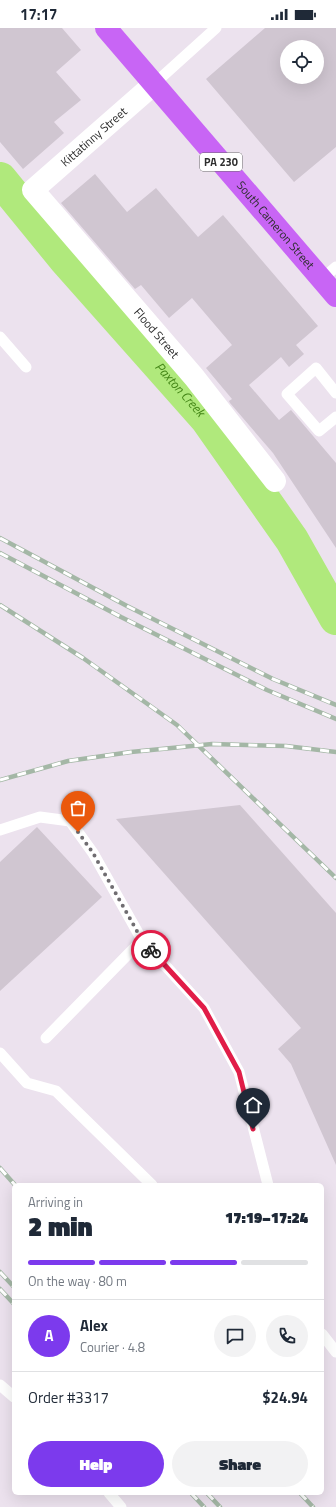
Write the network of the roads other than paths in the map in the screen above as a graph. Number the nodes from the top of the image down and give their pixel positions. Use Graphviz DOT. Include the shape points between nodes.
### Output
graph roads {
  1 [pos="216,28"];
  2 [pos="111,30"];
  3 [pos="154,84"];
  4 [pos="33,190"];
  5 [pos="329,273"];
  6 [pos="336,296"];
  7 [pos="0,338"];
  8 [pos="26,367"];
  9 [pos="336,393"];
  10 [pos="336,417"];
  11 [pos="275,481"];
  12 [pos="0,830"];
  13 [pos="142,940"];
  14 [pos="46,1038"];
  15 [pos="0,1053"];
  16 [pos="150,1183"];
  17 [pos="267,1183"];
  18 [pos="324,1337"];
  19 [pos="336,1352"];
  20 [pos="0,1385"];
  21 [pos="12,1395"];
  22 [pos="111,1495"];
  23 [pos="121,1507"];
  1 -- 3 [label="lane"];
  2 -- 3 [label="highway, South Cameron Street / PA 230"];
  3 -- 4 [label="street, Kittatinny Street"];
  3 -- 5 [label="highway, South Cameron Street / PA 230"];
  4 -- 11 [label="street, Flood Street" via="194,377"];
  5 -- 6 [label="highway, South Cameron Street / PA 230"];
  7 -- 8 [label="lane"];
  9 -- 10 [label="lane" via="316,368 287,394 319,431"];
  12 -- 13 [label="lane" via="40,817 70,821 93,853"];
  13 -- 14 [label="lane"];
  13 -- 17 [label="lane" via="204,1008 239,1072"];
  15 -- 16 [label="lane" via="27,1083 56,1091"];
  18 -- 19 [label="lane"];
  20 -- 21 [label="lane"];
  22 -- 23 [label="lane"];
}
